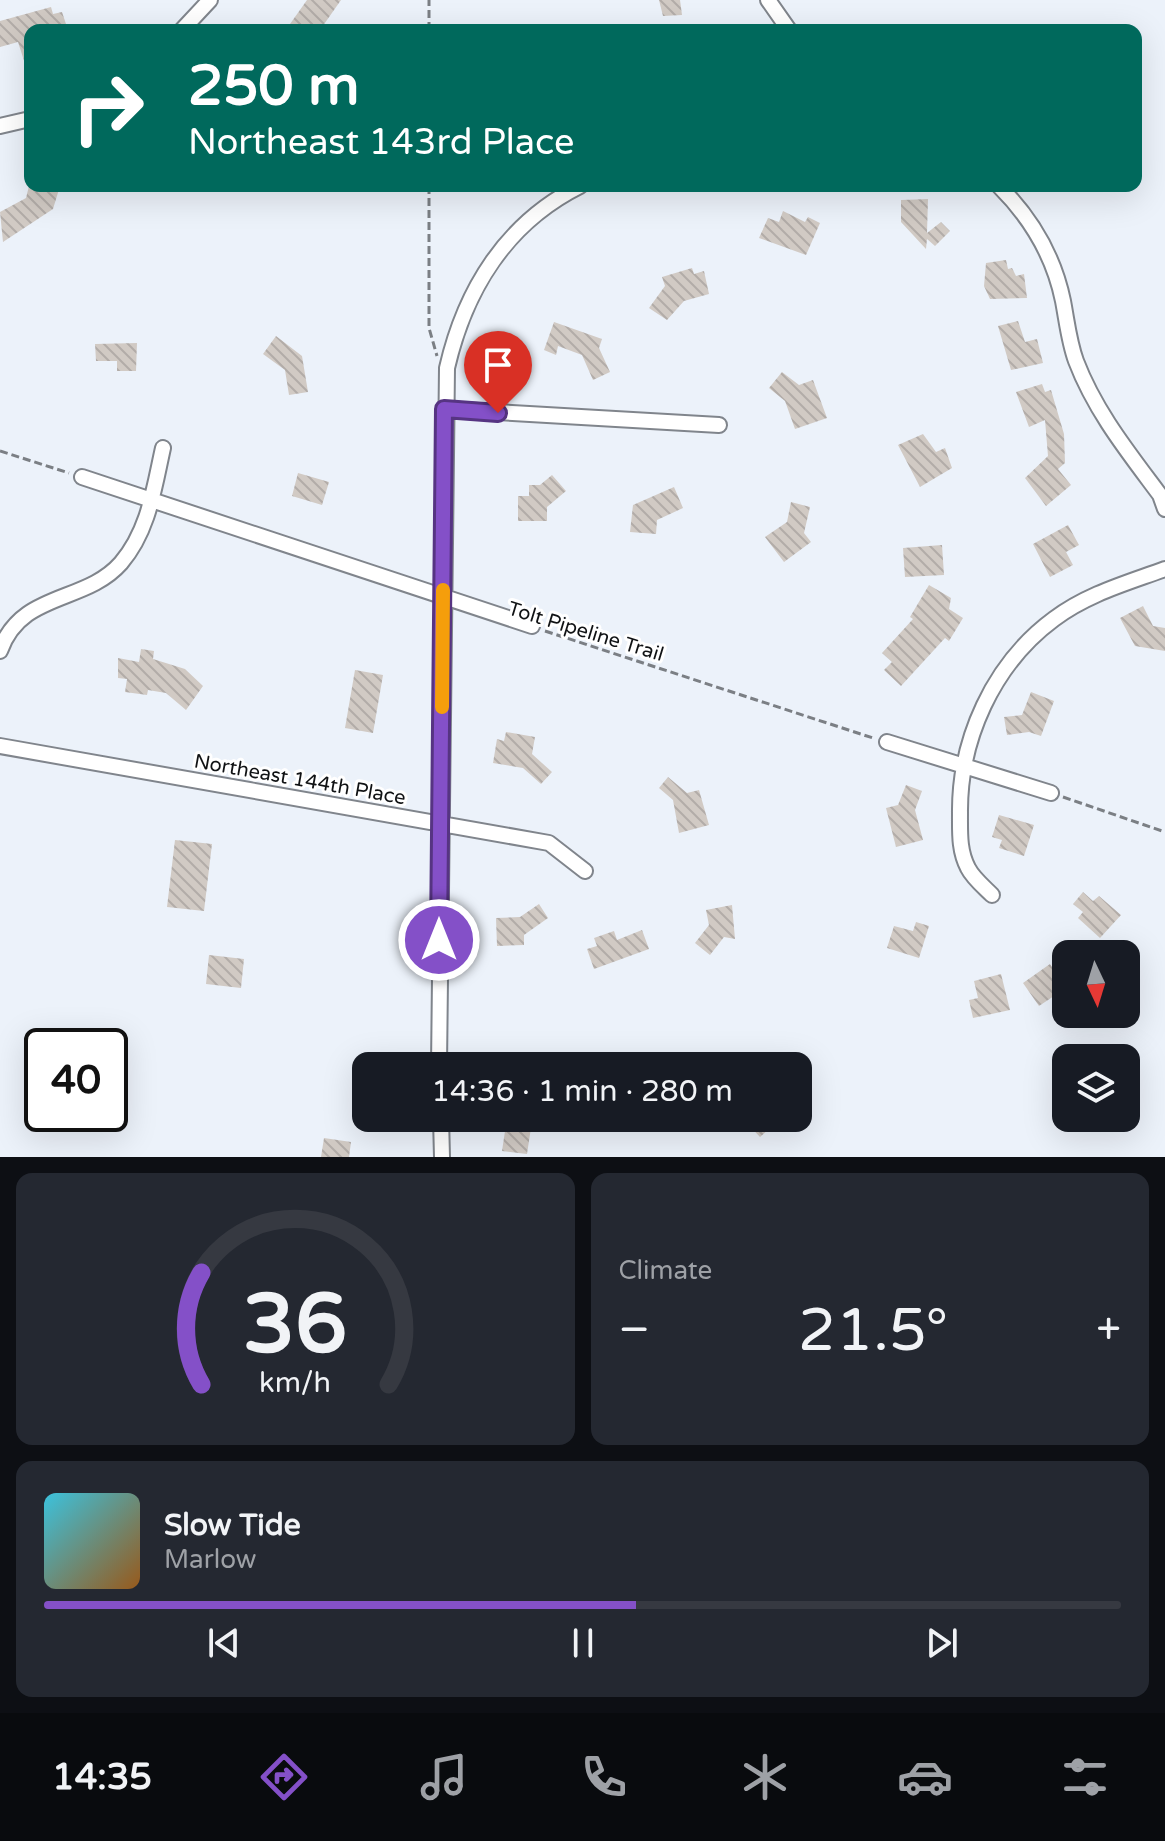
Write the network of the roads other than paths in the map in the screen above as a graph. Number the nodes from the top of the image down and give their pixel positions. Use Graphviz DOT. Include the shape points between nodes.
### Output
graph roads {
  1 [pos="210,0"];
  2 [pos="768,0"];
  3 [pos="188,24"];
  4 [pos="785,24"];
  5 [pos="24,120"];
  6 [pos="0,126"];
  7 [pos="571,192"];
  8 [pos="1005,192"];
  9 [pos="444,409"];
  10 [pos="719,425"];
  11 [pos="163,448"];
  12 [pos="82,477"];
  13 [pos="152,498"];
  14 [pos="1165,509"];
  15 [pos="1165,569"];
  16 [pos="443,595"];
  17 [pos="532,626"];
  18 [pos="0,651"];
  19 [pos="887,742"];
  20 [pos="0,746"];
  21 [pos="963,765"];
  22 [pos="1051,793"];
  23 [pos="440,824"];
  24 [pos="585,871"];
  25 [pos="992,895"];
  26 [pos="439,1052"];
  27 [pos="441,1132"];
  28 [pos="442,1157"];
  1 -- 3 [label="street"];
  2 -- 4 [label="street"];
  5 -- 6 [label="street"];
  7 -- 9 [label="street" via="530,219 491,261 466,304 447,368"];
  8 -- 14 [label="street" via="1050,258 1070,342 1091,395"];
  9 -- 10 [label="street"];
  9 -- 16 [label="street"];
  11 -- 13 [label="street"];
  12 -- 13 [label="street"];
  13 -- 16 [label="street"];
  13 -- 18 [label="street" via="141,534 120,564 91,585 27,611"];
  15 -- 21 [label="street" via="1096,593 1053,619 1006,665 974,725"];
  16 -- 17 [label="street"];
  16 -- 23 [label="street"];
  19 -- 21 [label="street"];
  20 -- 23 [label="street, Northeast 144th Place"];
  21 -- 22 [label="street"];
  21 -- 25 [label="street" via="960,845 968,869"];
  23 -- 24 [label="street, Northeast 144th Place" via="549,843"];
  23 -- 26 [label="street"];
  27 -- 28 [label="street"];
}
